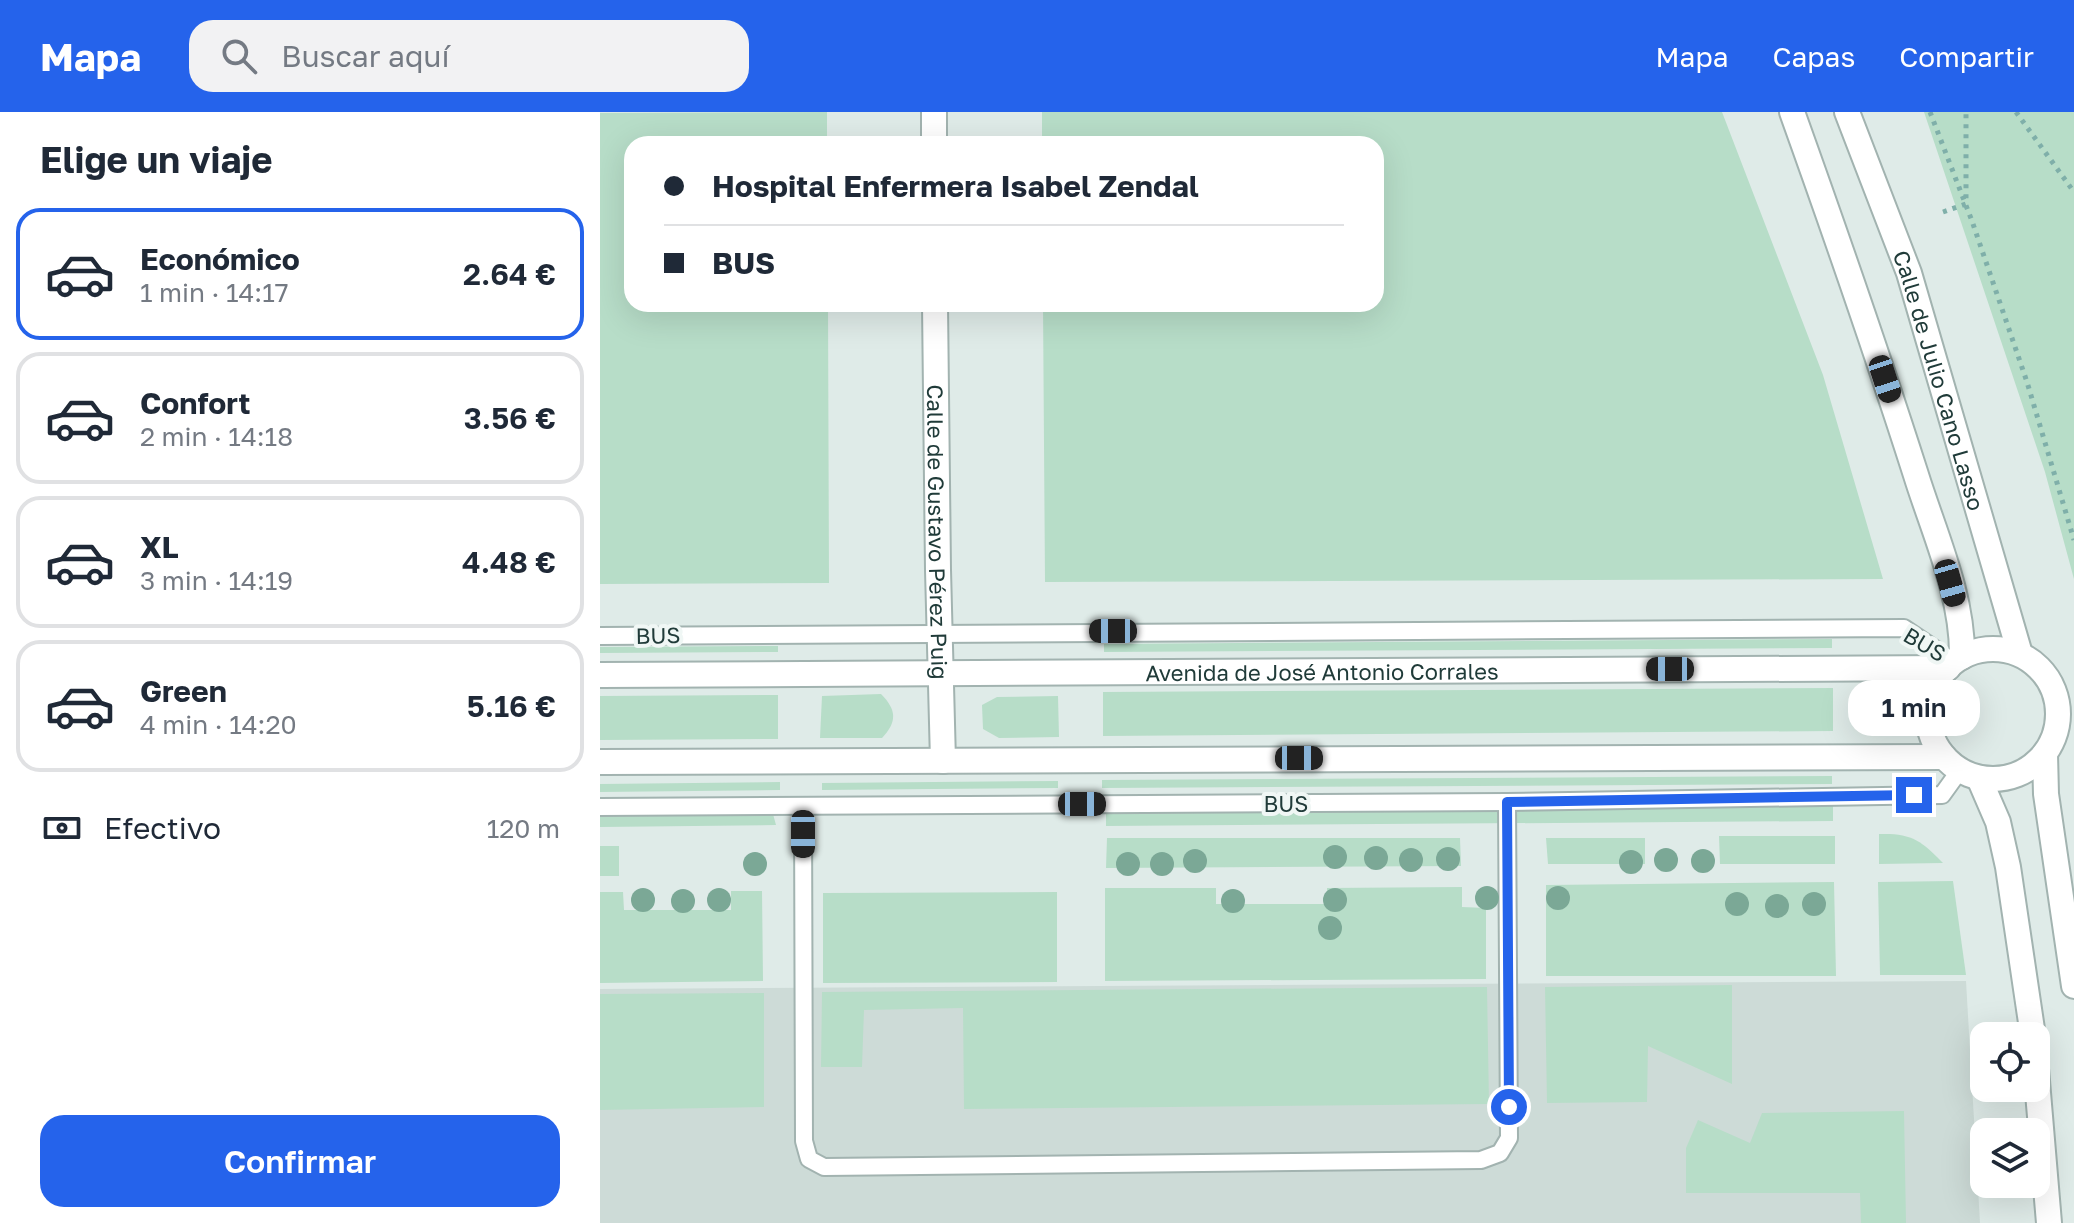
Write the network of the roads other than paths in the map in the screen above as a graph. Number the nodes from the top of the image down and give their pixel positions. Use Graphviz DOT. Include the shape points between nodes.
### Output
graph roads {
  1 [pos="934,112"];
  2 [pos="1792,112"];
  3 [pos="1847,112"];
  4 [pos="934,136"];
  5 [pos="935,312"];
  6 [pos="939,632"];
  7 [pos="600,636"];
  8 [pos="2020,654"];
  9 [pos="1955,662"];
  10 [pos="941,673"];
  11 [pos="600,675"];
  12 [pos="2045,754"];
  13 [pos="943,761"];
  14 [pos="600,762"];
  15 [pos="1961,768"];
  16 [pos="1507,802"];
  17 [pos="803,806"];
  18 [pos="600,807"];
  19 [pos="2074,986"];
  20 [pos="2031,1022"];
  21 [pos="2039,1102"];
  22 [pos="2049,1223"];
  1 -- 4 [label="street"];
  2 -- 9 [label="street" via="1936,534 1962,637"];
  3 -- 8 [label="street, Calle de Julio Cano Lasso" via="1909,273"];
  5 -- 6 [label="street, Calle de Gustavo Pérez Puig"];
  6 -- 7 [label="lane, BUS"];
  6 -- 9 [label="lane, BUS" via="1904,628"];
  6 -- 10 [label="street, Calle de Gustavo Pérez Puig"];
  8 -- 9 [label="street" via="1980,650"];
  8 -- 12 [label="street" via="2049,680 2057,698 2055,737"];
  9 -- 10 [label="street, Avenida de José Antonio Corrales"];
  9 -- 15 [label="street" via="1936,683 1929,702 1931,731"];
  10 -- 11 [label="street, Avenida de José Antonio Corrales"];
  10 -- 13 [label="street, Calle de Gustavo Pérez Puig"];
  12 -- 15 [label="street" via="2016,776 1997,779"];
  12 -- 19 [label="street"];
  13 -- 14 [label="street"];
  13 -- 15 [label="street"];
  15 -- 16 [label="lane, BUS" via="1942,795"];
  15 -- 20 [label="street" via="1998,822"];
  16 -- 17 [label="lane, BUS"];
  16 -- 17 [label="lane" via="1509,1138 1500,1153 1481,1160 824,1167 809,1159 804,1141"];
  17 -- 18 [label="lane, BUS"];
  21 -- 22 [label="street"];
}
